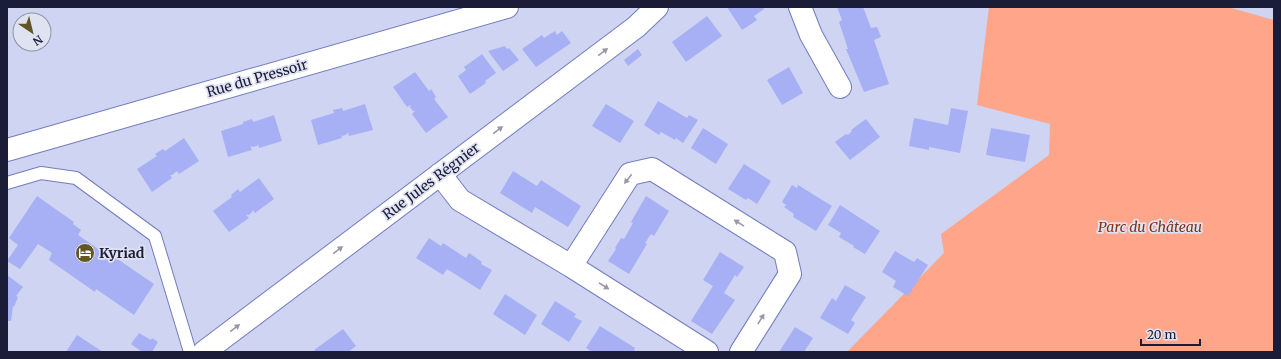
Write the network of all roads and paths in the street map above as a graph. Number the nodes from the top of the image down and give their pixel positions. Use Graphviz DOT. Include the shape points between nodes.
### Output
graph roads {
  1 [pos="507,7"];
  2 [pos="657,7"];
  3 [pos="800,7"];
  4 [pos="840,87"];
  5 [pos="7,150"];
  6 [pos="440,174"];
  7 [pos="7,182"];
  8 [pos="571,266"];
  9 [pos="190,352"];
  10 [pos="204,352"];
  11 [pos="707,352"];
  12 [pos="741,352"];
  1 -- 5 [label="street, Rue du Pressoir"];
  6 -- 2 [label="street, Rue Jules Régnier, one-way" via="636,27"];
  3 -- 4 [label="street" via="811,36"];
  6 -- 8 [label="street" via="460,200"];
  10 -- 6 [label="street, Rue Jules Régnier, one-way"];
  7 -- 9 [label="lane" via="41,173 76,178 156,236"];
  8 -- 11 [label="street, one-way"];
  12 -- 8 [label="street, one-way" via="790,274 785,252 652,169 630,174"];
}
